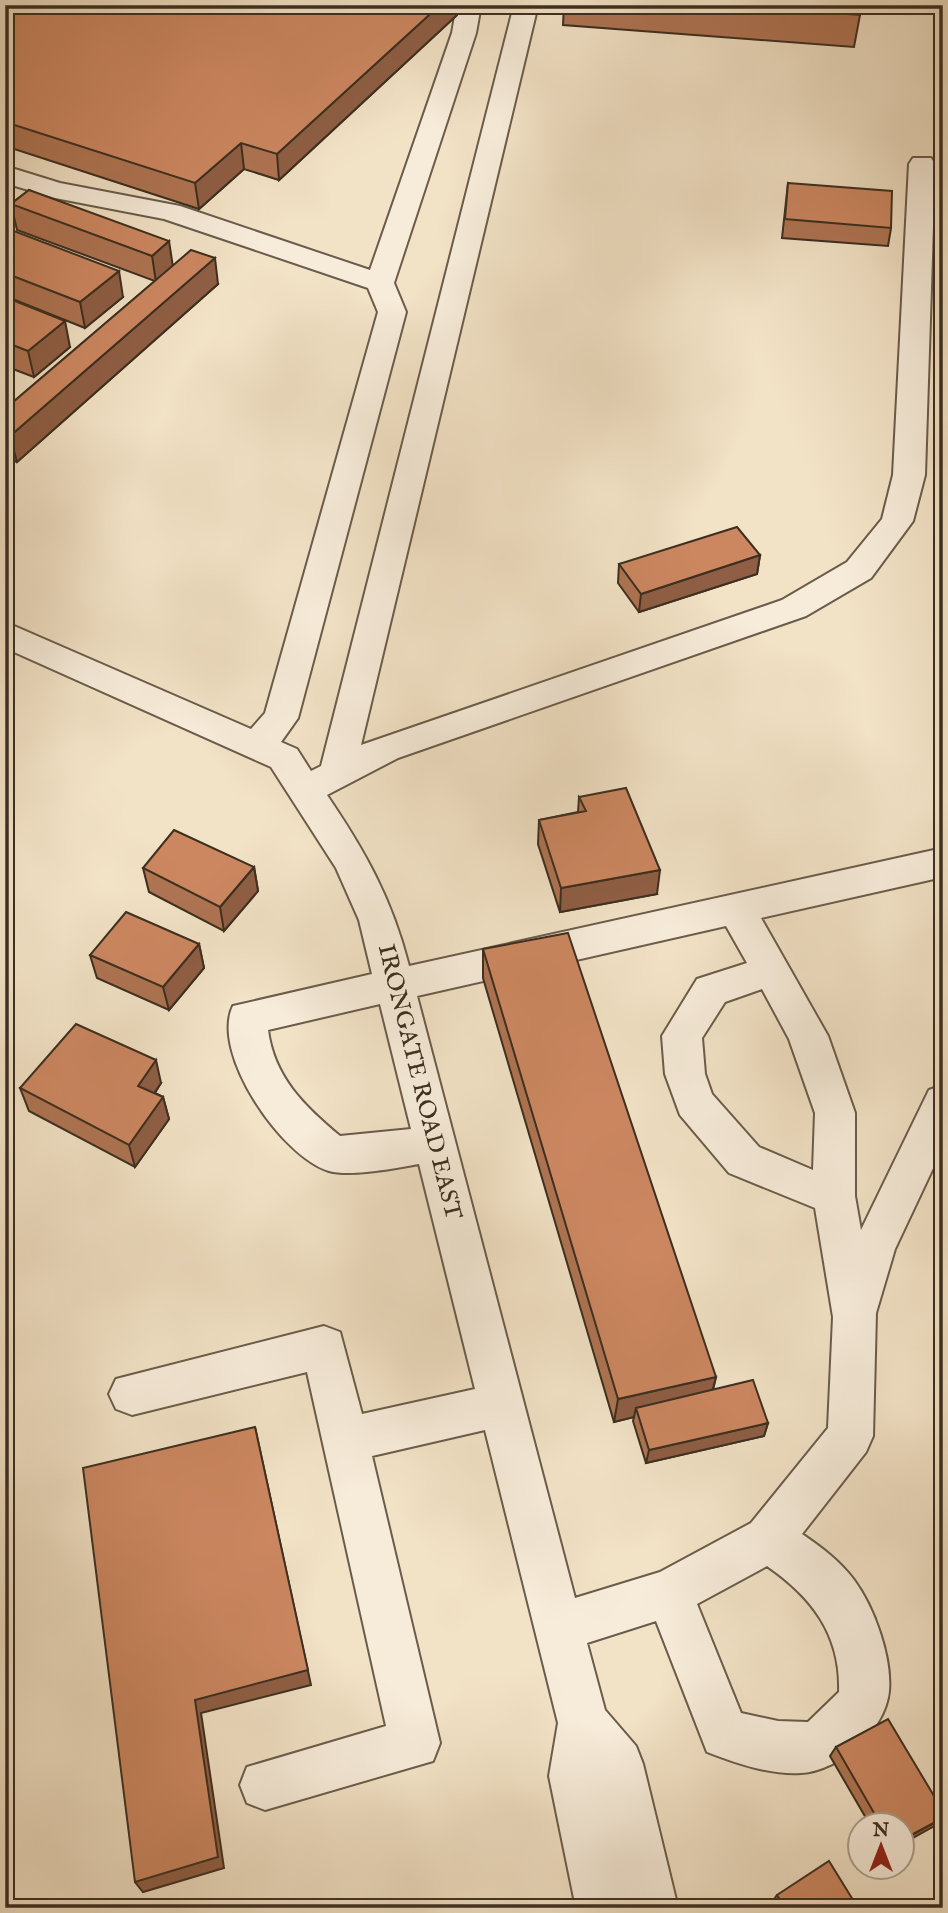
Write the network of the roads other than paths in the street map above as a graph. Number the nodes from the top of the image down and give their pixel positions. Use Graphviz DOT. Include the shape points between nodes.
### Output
graph roads {
  1 [pos="469,5"];
  2 [pos="526,5"];
  3 [pos="922,164"];
  4 [pos="5,174"];
  5 [pos="380,283"];
  6 [pos="5,634"];
  7 [pos="256,746"];
  8 [pos="321,781"];
  9 [pos="943,862"];
  10 [pos="736,907"];
  11 [pos="773,970"];
  12 [pos="394,984"];
  13 [pos="943,1102"];
  14 [pos="435,1143"];
  15 [pos="834,1196"];
  16 [pos="855,1317"];
  17 [pos="132,1394"];
  18 [pos="501,1405"];
  19 [pos="345,1440"];
  20 [pos="768,1540"];
  21 [pos="669,1592"];
  22 [pos="557,1628"];
  23 [pos="583,1723"];
  24 [pos="265,1785"];
  25 [pos="602,1908"];
  26 [pos="652,1908"];
  1 -- 5 [label="street" via="464,33"];
  2 -- 8 [label="street"];
  3 -- 8 [label="street" via="909,475 897,521 859,570 794,608 385,749"];
  4 -- 5 [label="street" via="55,190 170,212"];
  5 -- 7 [label="street" via="392,312 281,718"];
  6 -- 7 [label="street, IRONGATE ROAD EAST"];
  7 -- 8 [label="street, IRONGATE ROAD EAST"];
  8 -- 12 [label="street, IRONGATE ROAD EAST" via="373,908"];
  9 -- 10 [label="street"];
  10 -- 11 [label="street"];
  10 -- 12 [label="street"];
  11 -- 15 [label="street" via="808,1036 835,1113"];
  11 -- 15 [label="street" via="710,990 682,1037 685,1074 694,1103 744,1160"];
  12 -- 14 [label="street, IRONGATE ROAD EAST"];
  12 -- 14 [label="street" via="247,1018 253,1058 270,1093 287,1114 332,1154"];
  13 -- 16 [label="street" via="873,1248"];
  14 -- 18 [label="street, IRONGATE ROAD EAST"];
  15 -- 16 [label="street"];
  16 -- 20 [label="street" via="850,1436"];
  17 -- 19 [label="street" via="324,1347"];
  18 -- 19 [label="street"];
  18 -- 22 [label="street, IRONGATE ROAD EAST"];
  19 -- 24 [label="street" via="415,1743"];
  20 -- 21 [label="street"];
  20 -- 21 [label="street" via="810,1567 839,1599 859,1650 864,1695 845,1726 811,1747 725,1734"];
  21 -- 22 [label="street"];
  22 -- 23 [label="street, IRONGATE ROAD EAST"];
  23 -- 25 [label="street" via="574,1776"];
  23 -- 26 [label="street" via="618,1765"];
}
